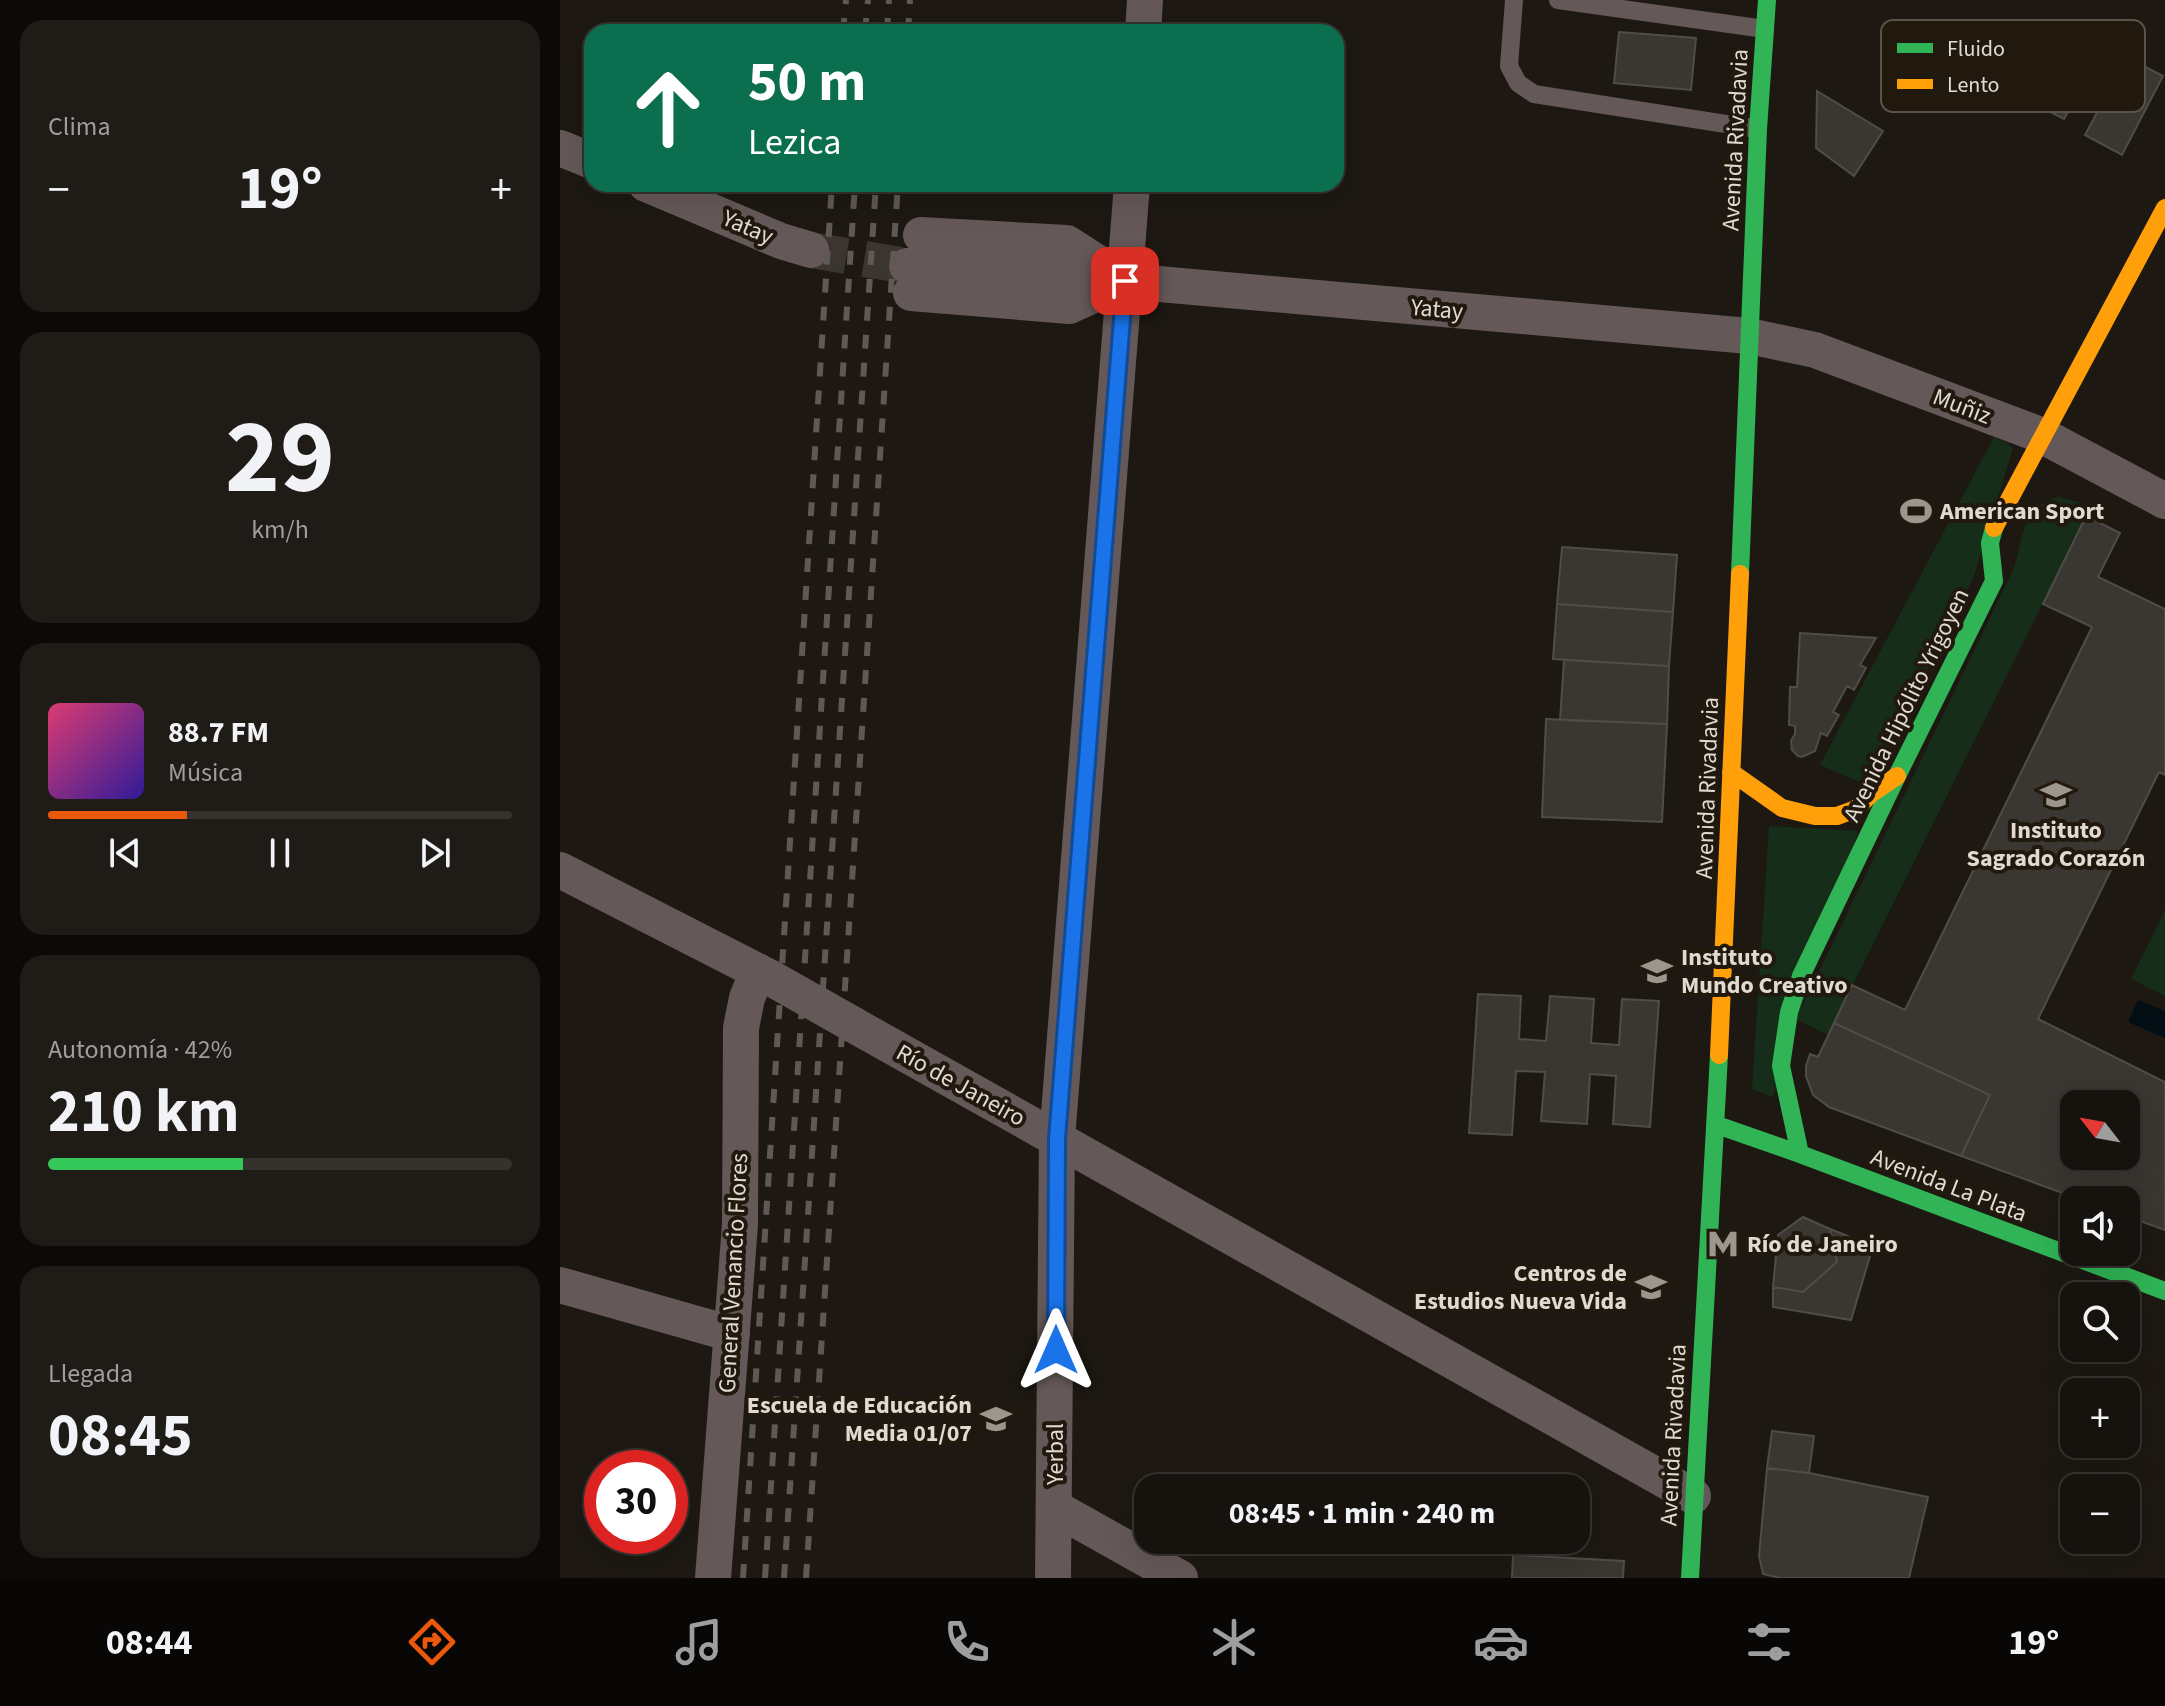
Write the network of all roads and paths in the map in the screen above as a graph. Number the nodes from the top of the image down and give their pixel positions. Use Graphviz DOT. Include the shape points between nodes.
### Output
graph roads {
  1 [pos="1145,0"];
  2 [pos="1514,0"];
  3 [pos="1558,0"];
  4 [pos="1767,0"];
  5 [pos="1144,24"];
  6 [pos="1765,29"];
  7 [pos="1758,129"];
  8 [pos="560,148"];
  9 [pos="584,158"];
  10 [pos="665,192"];
  11 [pos="1131,192"];
  12 [pos="2165,208"];
  13 [pos="804,237"];
  14 [pos="913,265"];
  15 [pos="1125,281"];
  16 [pos="1749,336"];
  17 [pos="2043,436"];
  18 [pos="2165,501"];
  19 [pos="1731,772"];
  20 [pos="1897,776"];
  21 [pos="560,870"];
  22 [pos="763,974"];
  23 [pos="1717,1125"];
  24 [pos="1057,1139"];
  25 [pos="1800,1154"];
  26 [pos="560,1285"];
  27 [pos="2165,1291"];
  28 [pos="732,1334"];
  29 [pos="1693,1496"];
  30 [pos="1055,1508"];
  31 [pos="713,1578"];
  32 [pos="1053,1578"];
  33 [pos="1180,1578"];
  34 [pos="1690,1578"];
  1 -- 5 [label="street"];
  2 -- 7 [label="lane" via="1509,66 1518,83 1534,94"];
  3 -- 6 [label="lane"];
  4 -- 6 [label="main road, Avenida Rivadavia"];
  6 -- 7 [label="main road, Avenida Rivadavia"];
  7 -- 16 [label="main road, Avenida Rivadavia"];
  8 -- 9 [label="street"];
  10 -- 13 [label="street, Yatay" via="781,241"];
  11 -- 15 [label="street, Yerbal"];
  12 -- 17 [label="main road, Avenida Hipólito Yrigoyen"];
  14 -- 15 [label="street, Yatay"];
  15 -- 16 [label="street, Yatay"];
  15 -- 24 [label="street, Yerbal"];
  16 -- 17 [label="street, Muñiz" via="1815,350"];
  16 -- 19 [label="main road, Avenida Rivadavia"];
  17 -- 18 [label="street, Muñiz"];
  17 -- 20 [label="main road, Avenida Hipólito Yrigoyen" via="1989,540 1994,581"];
  19 -- 20 [label="main road" via="1782,808 1815,816 1856,809"];
  19 -- 23 [label="main road, Avenida Rivadavia"];
  20 -- 25 [label="main road, Avenida Hipólito Yrigoyen" via="1801,976 1789,1012 1781,1066"];
  21 -- 22 [label="street, Río de Janeiro"];
  22 -- 24 [label="street, Río de Janeiro, bridge"];
  22 -- 28 [label="street, General Venancio Flores" via="747,998 741,1028 740,1224"];
  23 -- 25 [label="main road, Avenida La Plata"];
  23 -- 29 [label="main road, Avenida Rivadavia"];
  24 -- 29 [label="street, Río de Janeiro"];
  24 -- 30 [label="street, Yerbal"];
  25 -- 27 [label="main road, Avenida La Plata"];
  26 -- 28 [label="street"];
  28 -- 31 [label="street, General Venancio Flores"];
  29 -- 34 [label="main road, Avenida Rivadavia"];
  30 -- 32 [label="street, Yerbal"];
  30 -- 33 [label="street"];
}
